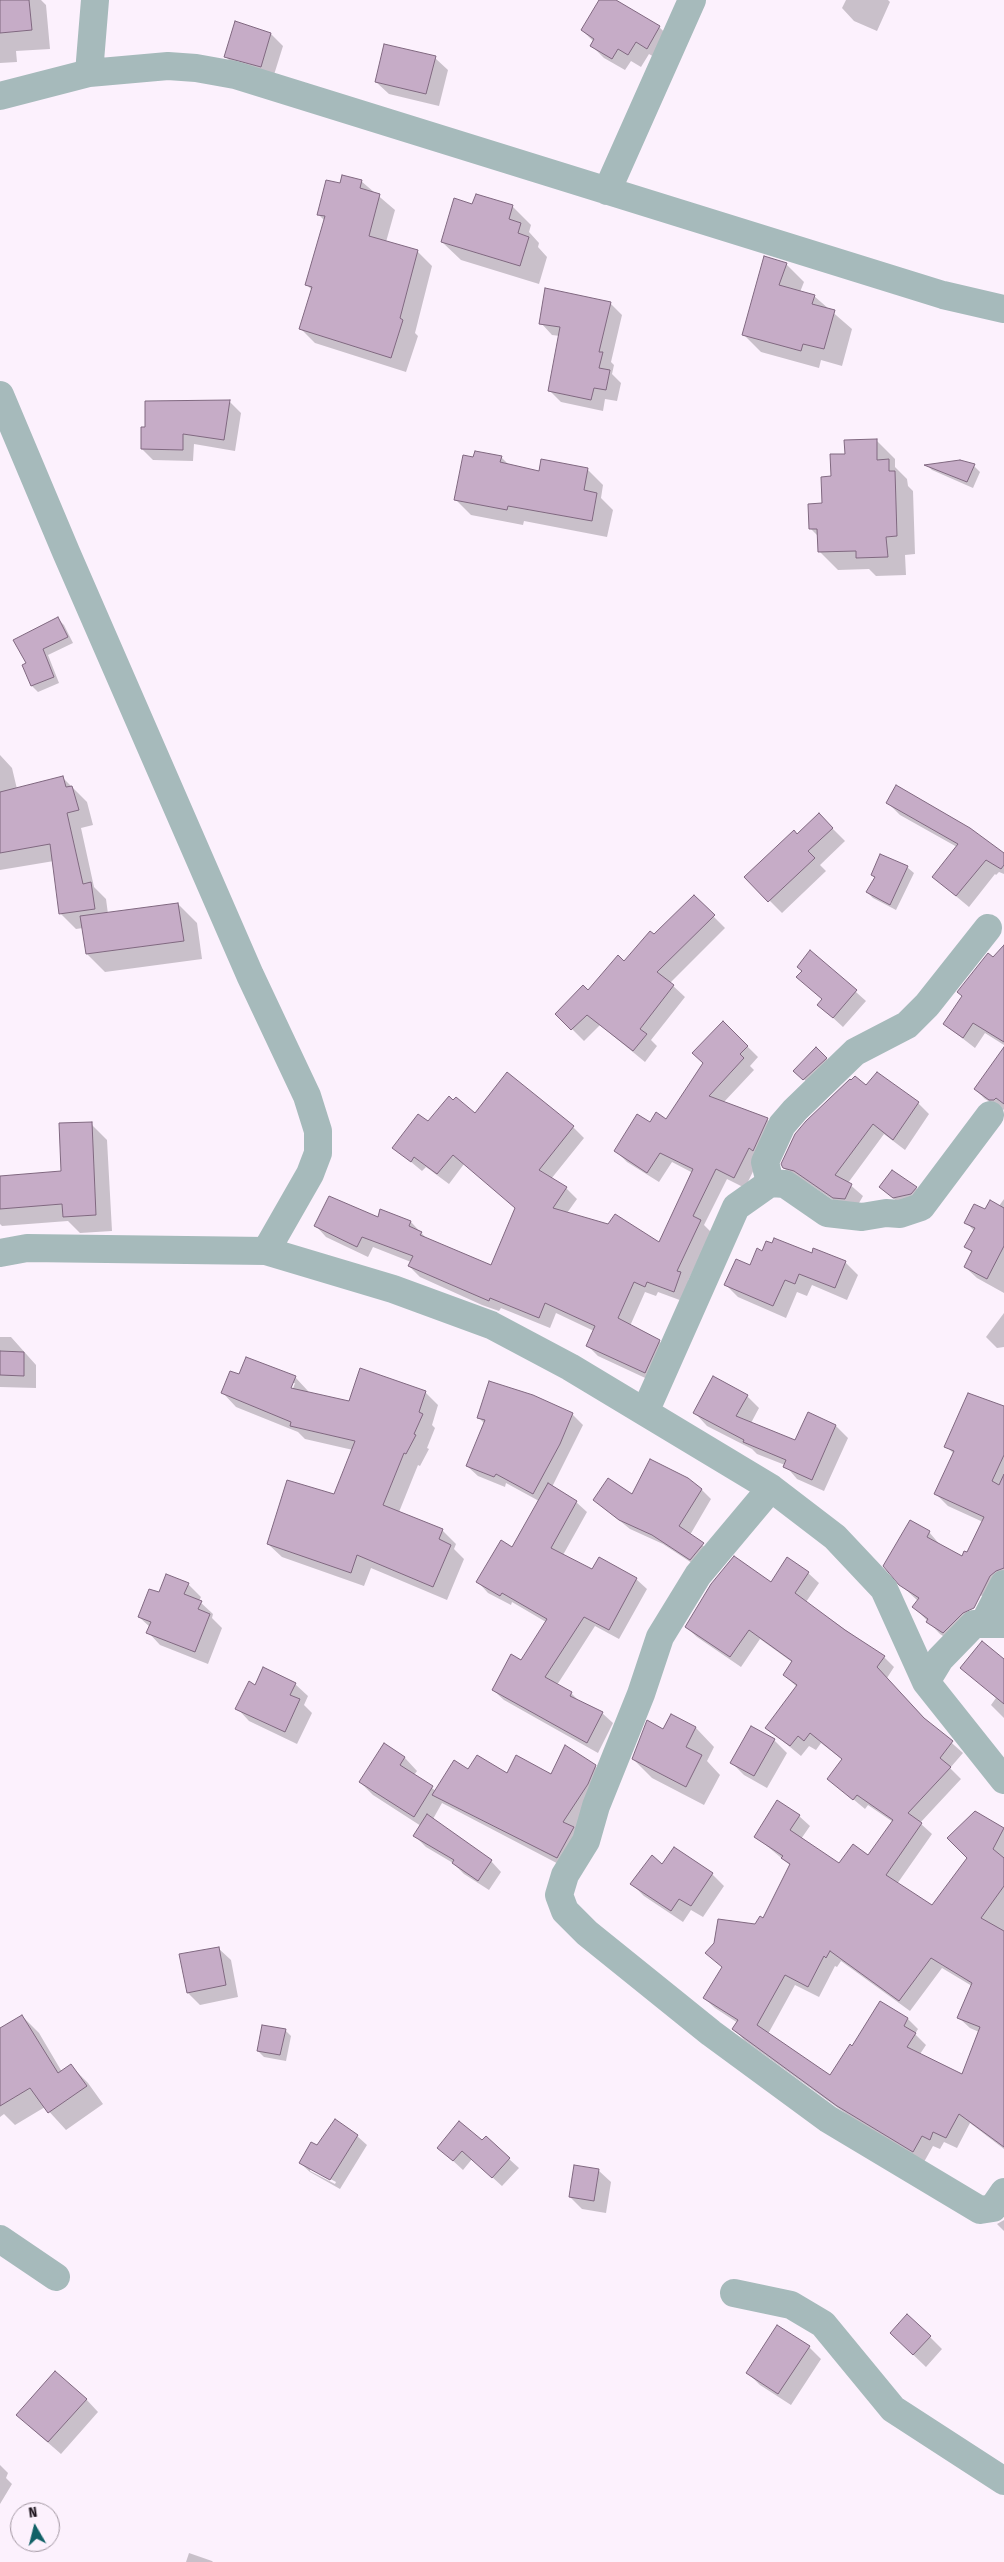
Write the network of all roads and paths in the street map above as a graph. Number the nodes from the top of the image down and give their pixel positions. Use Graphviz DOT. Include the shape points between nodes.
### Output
graph roads {
  1 [pos="95,0"];
  2 [pos="692,0"];
  3 [pos="89,73"];
  4 [pos="0,96"];
  5 [pos="607,191"];
  6 [pos="1004,309"];
  7 [pos="0,395"];
  8 [pos="988,928"];
  9 [pos="990,1115"];
  10 [pos="770,1183"];
  11 [pos="266,1251"];
  12 [pos="0,1253"];
  13 [pos="645,1412"];
  14 [pos="771,1488"];
  15 [pos="1004,1584"];
  16 [pos="994,1624"];
  17 [pos="926,1682"];
  18 [pos="1004,1780"];
  19 [pos="1004,2192"];
  20 [pos="0,2239"];
  21 [pos="56,2276"];
  22 [pos="734,2293"];
  23 [pos="1004,2481"];
  1 -- 3 [label="street"];
  2 -- 5 [label="street"];
  3 -- 4 [label="street"];
  3 -- 5 [label="street" via="168,66 235,75"];
  5 -- 6 [label="street" via="943,294"];
  7 -- 11 [label="street" via="250,976 307,1096 318,1131 318,1152 310,1174"];
  8 -- 10 [label="street" via="927,1005 907,1024 855,1052 782,1125 766,1162"];
  9 -- 10 [label="street" via="921,1208 900,1214 862,1217 827,1213 785,1184"];
  10 -- 13 [label="street" via="736,1207"];
  11 -- 12 [label="street" via="27,1248"];
  11 -- 13 [label="street" via="393,1289 490,1325 570,1367"];
  13 -- 14 [label="street"];
  14 -- 17 [label="street" via="835,1537 884,1589"];
  14 -- 19 [label="street" via="698,1575 660,1637 596,1806 586,1841 565,1875 559,1895 565,1911 586,1934 711,2033 828,2119 980,2210 993,2208"];
  15 -- 16 [label="street"];
  16 -- 17 [label="street" via="974,1624 940,1659"];
  17 -- 18 [label="street"];
  20 -- 21 [label="street"];
  22 -- 23 [label="street" via="791,2305 823,2324 893,2409"];
}
